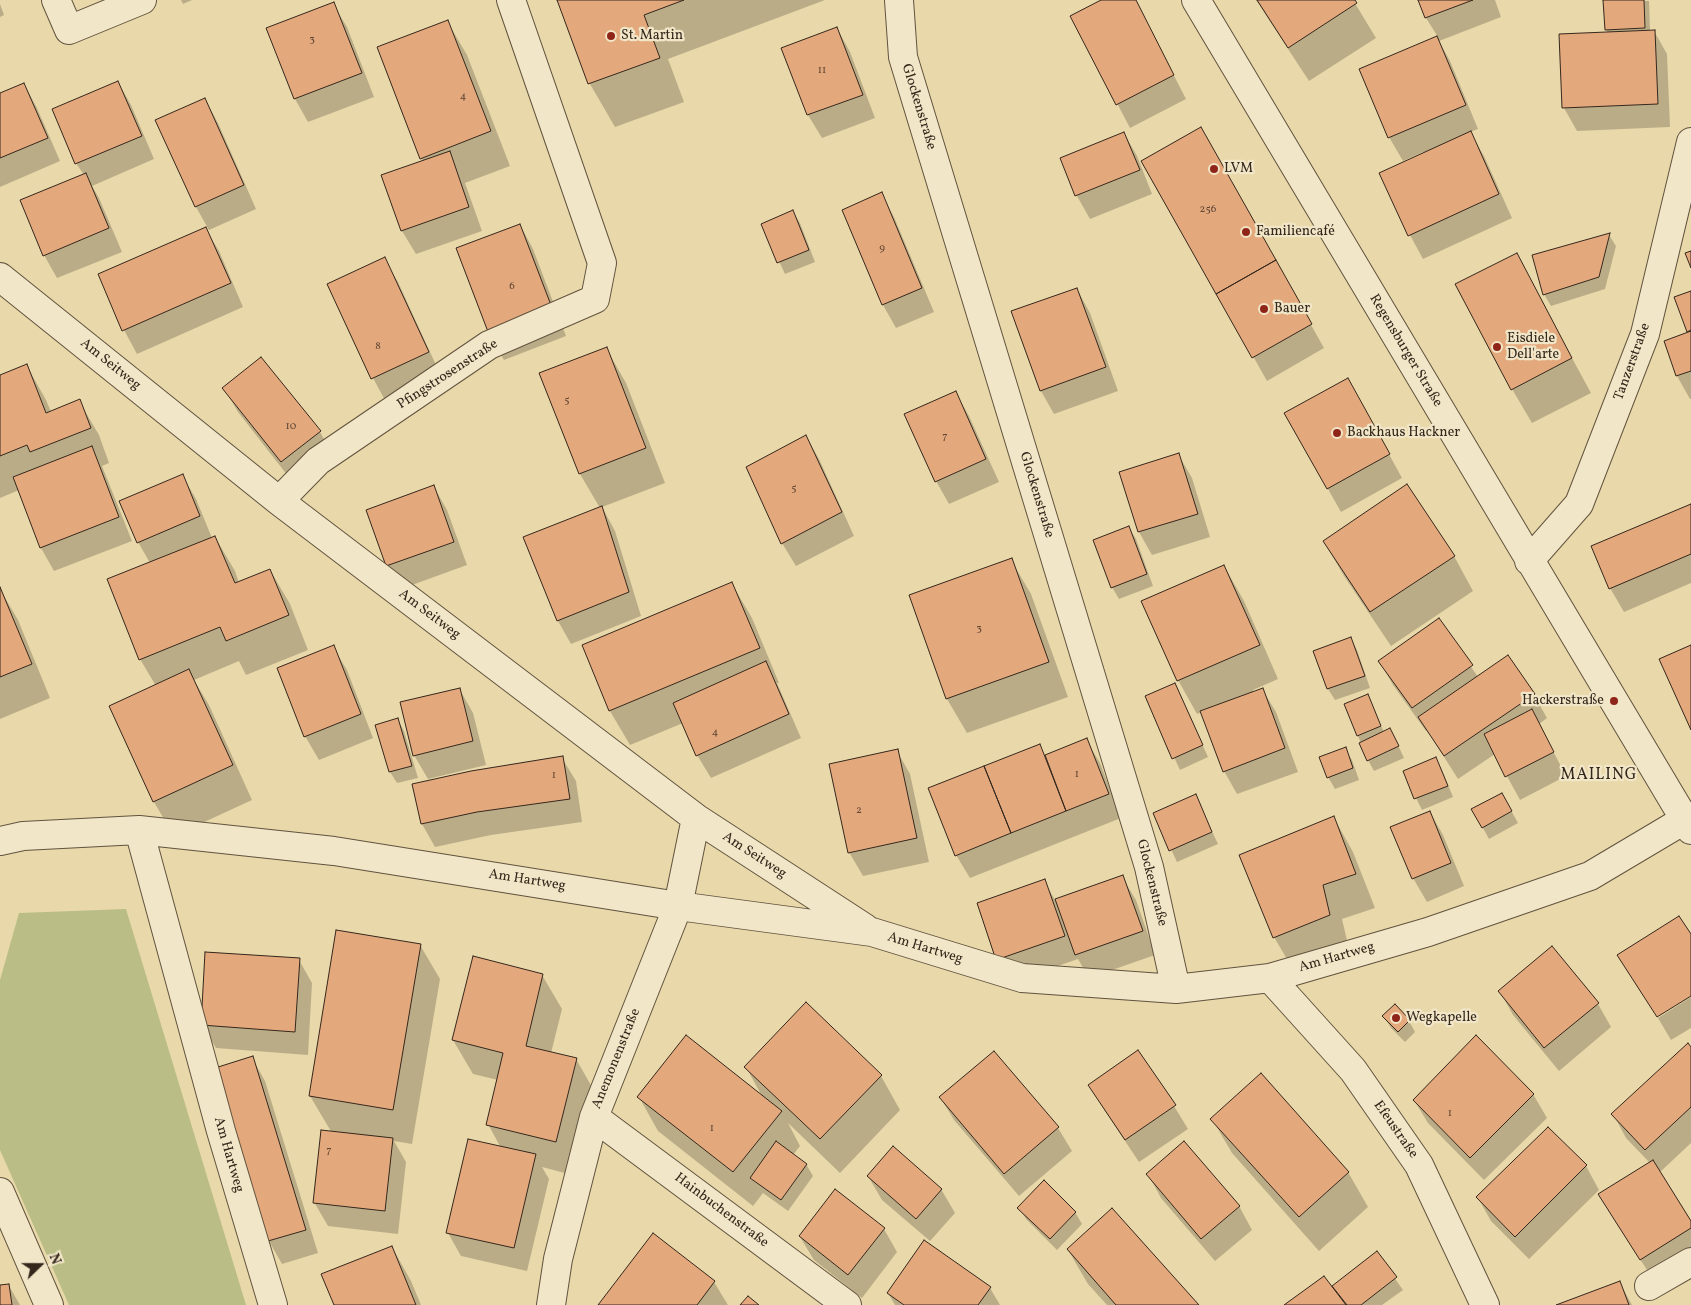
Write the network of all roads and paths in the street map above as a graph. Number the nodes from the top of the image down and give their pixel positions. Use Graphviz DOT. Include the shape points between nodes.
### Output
graph roads {
  1 [pos="56,0"];
  2 [pos="142,0"];
  3 [pos="511,0"];
  4 [pos="899,0"];
  5 [pos="1196,0"];
  6 [pos="1691,142"];
  7 [pos="1681,224"];
  8 [pos="0,277"];
  9 [pos="279,501"];
  10 [pos="1529,560"];
  11 [pos="696,818"];
  12 [pos="1689,822"];
  13 [pos="139,830"];
  14 [pos="0,841"];
  15 [pos="678,906"];
  16 [pos="872,932"];
  17 [pos="1270,978"];
  18 [pos="1176,989"];
  19 [pos="594,1117"];
  20 [pos="0,1192"];
  21 [pos="1691,1262"];
  22 [pos="1649,1286"];
  23 [pos="49,1305"];
  24 [pos="273,1305"];
  25 [pos="551,1305"];
  26 [pos="847,1305"];
  27 [pos="1485,1305"];
  1 -- 2 [label="street" via="69,30"];
  3 -- 9 [label="street, Pfingstrosenstraße" via="602,263 595,299 489,345 318,462"];
  4 -- 18 [label="street, Glockenstraße" via="902,57 1149,867"];
  5 -- 10 [label="street, Regensburger Straße"];
  6 -- 7 [label="street, Tanzerstraße"];
  7 -- 10 [label="street, Tanzerstraße" via="1645,334 1578,504"];
  8 -- 9 [label="street, Am Seitweg"];
  9 -- 11 [label="street, Am Seitweg"];
  10 -- 12 [label="street, Regensburger Straße"];
  11 -- 15 [label="street, Anemonenstraße"];
  11 -- 16 [label="street, Am Seitweg"];
  12 -- 17 [label="street, Am Hartweg" via="1590,876 1428,932"];
  13 -- 14 [label="street, Am Hartweg" via="23,836"];
  13 -- 15 [label="street, Am Hartweg" via="334,850"];
  13 -- 24 [label="street, Am Hartweg" via="220,1132"];
  15 -- 16 [label="street, Am Hartweg"];
  15 -- 19 [label="street, Anemonenstraße"];
  16 -- 18 [label="street, Am Hartweg" via="1022,978"];
  17 -- 18 [label="street, Am Hartweg"];
  17 -- 27 [label="street, Efeustraße" via="1353,1070 1419,1165"];
  19 -- 25 [label="street, Anemonenstraße" via="558,1259"];
  19 -- 26 [label="street, Hainbuchenstraße"];
  20 -- 23 [label="street"];
  21 -- 22 [label="street"];
}
